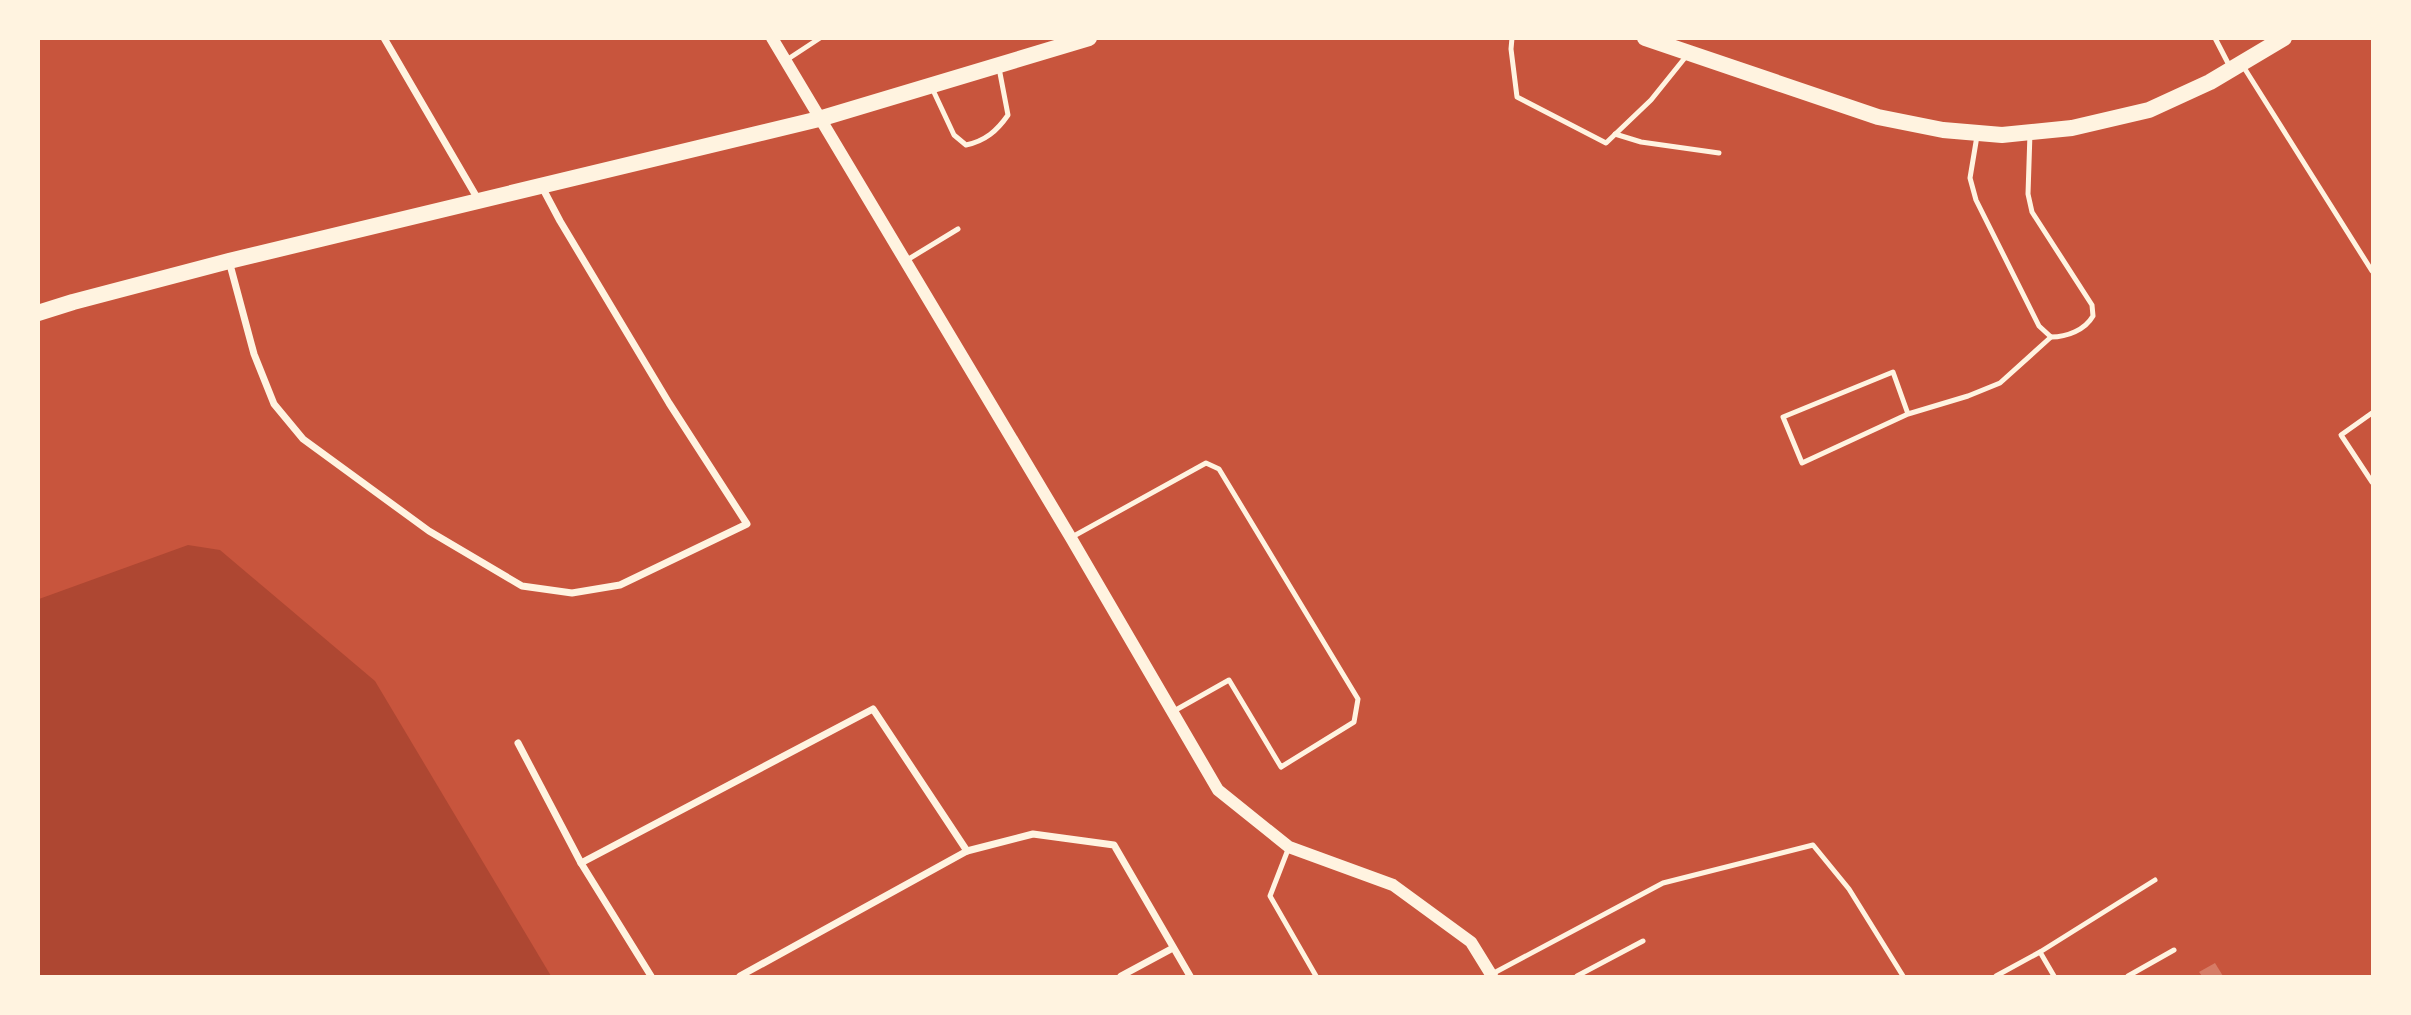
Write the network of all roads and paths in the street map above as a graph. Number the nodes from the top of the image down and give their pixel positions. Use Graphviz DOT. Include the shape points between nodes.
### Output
graph roads {
  1 [pos="384,38"];
  2 [pos="772,38"];
  3 [pos="820,38"];
  4 [pos="1089,38"];
  5 [pos="1512,38"];
  6 [pos="1646,38"];
  7 [pos="2215,38"];
  8 [pos="2284,38"];
  9 [pos="1688,53"];
  10 [pos="785,61"];
  11 [pos="999,65"];
  12 [pos="2236,66"];
  13 [pos="930,85"];
  14 [pos="819,119"];
  15 [pos="2030,132"];
  16 [pos="1978,133"];
  17 [pos="1615,134"];
  18 [pos="1719,153"];
  19 [pos="542,187"];
  20 [pos="479,202"];
  21 [pos="958,229"];
  22 [pos="229,261"];
  23 [pos="904,261"];
  24 [pos="2372,271"];
  25 [pos="38,313"];
  26 [pos="2051,337"];
  27 [pos="2372,413"];
  28 [pos="1908,414"];
  29 [pos="2372,482"];
  30 [pos="1071,538"];
  31 [pos="1172,712"];
  32 [pos="518,743"];
  33 [pos="1289,847"];
  34 [pos="967,850"];
  35 [pos="580,863"];
  36 [pos="2155,880"];
  37 [pos="1643,941"];
  38 [pos="1172,948"];
  39 [pos="2174,950"];
  40 [pos="2040,952"];
  41 [pos="1492,975"];
  42 [pos="651,976"];
  43 [pos="740,976"];
  44 [pos="1121,976"];
  45 [pos="1190,976"];
  46 [pos="1316,976"];
  47 [pos="1577,976"];
  48 [pos="1903,976"];
  49 [pos="1996,976"];
  50 [pos="2054,976"];
  51 [pos="2129,976"];
  1 -- 20 [label="street"];
  2 -- 10 [label="street"];
  3 -- 10 [label="lane"];
  4 -- 11 [label="main road"];
  5 -- 17 [label="lane" via="1517,97 1606,142"];
  6 -- 9 [label="main road"];
  7 -- 12 [label="lane"];
  8 -- 12 [label="main road"];
  9 -- 16 [label="main road" via="1878,117"];
  9 -- 17 [label="lane" via="1651,100"];
  10 -- 14 [label="street"];
  11 -- 13 [label="main road"];
  11 -- 13 [label="lane" via="1008,115 980,142 966,145 954,135"];
  12 -- 15 [label="main road" via="2149,110 2072,128"];
  12 -- 24 [label="lane"];
  13 -- 14 [label="main road"];
  14 -- 19 [label="main road"];
  14 -- 23 [label="street"];
  15 -- 16 [label="main road"];
  15 -- 26 [label="lane" via="2028,194 2032,212 2091,305 2093,316 2063,337"];
  16 -- 26 [label="lane" via="1970,178 1976,200 2039,326"];
  17 -- 18 [label="lane"];
  19 -- 20 [label="main road"];
  19 -- 22 [label="street" via="669,403 747,524 621,585 572,593 522,586 429,531 303,439 274,404 254,354"];
  20 -- 22 [label="main road"];
  21 -- 23 [label="lane"];
  22 -- 25 [label="main road"];
  23 -- 30 [label="street"];
  26 -- 28 [label="lane" via="2000,383"];
  27 -- 29 [label="lane" via="2342,435"];
  28 -- 28 [label="lane" via="1893,372 1783,417 1802,463"];
  30 -- 31 [label="street"];
  30 -- 31 [label="lane" via="1206,463 1219,469 1357,698 1354,722 1281,767 1229,680"];
  31 -- 33 [label="street" via="1218,790"];
  32 -- 35 [label="street"];
  33 -- 41 [label="street" via="1393,885 1471,942"];
  33 -- 46 [label="lane" via="1270,896"];
  34 -- 35 [label="street" via="873,709"];
  34 -- 38 [label="street" via="1033,834 1114,845"];
  34 -- 43 [label="street"];
  35 -- 42 [label="street"];
  36 -- 40 [label="lane"];
  37 -- 47 [label="lane"];
  38 -- 44 [label="street"];
  38 -- 45 [label="street"];
  39 -- 51 [label="lane"];
  40 -- 49 [label="lane"];
  40 -- 50 [label="lane"];
  41 -- 48 [label="lane" via="1662,883 1813,845 1849,889"];
}
